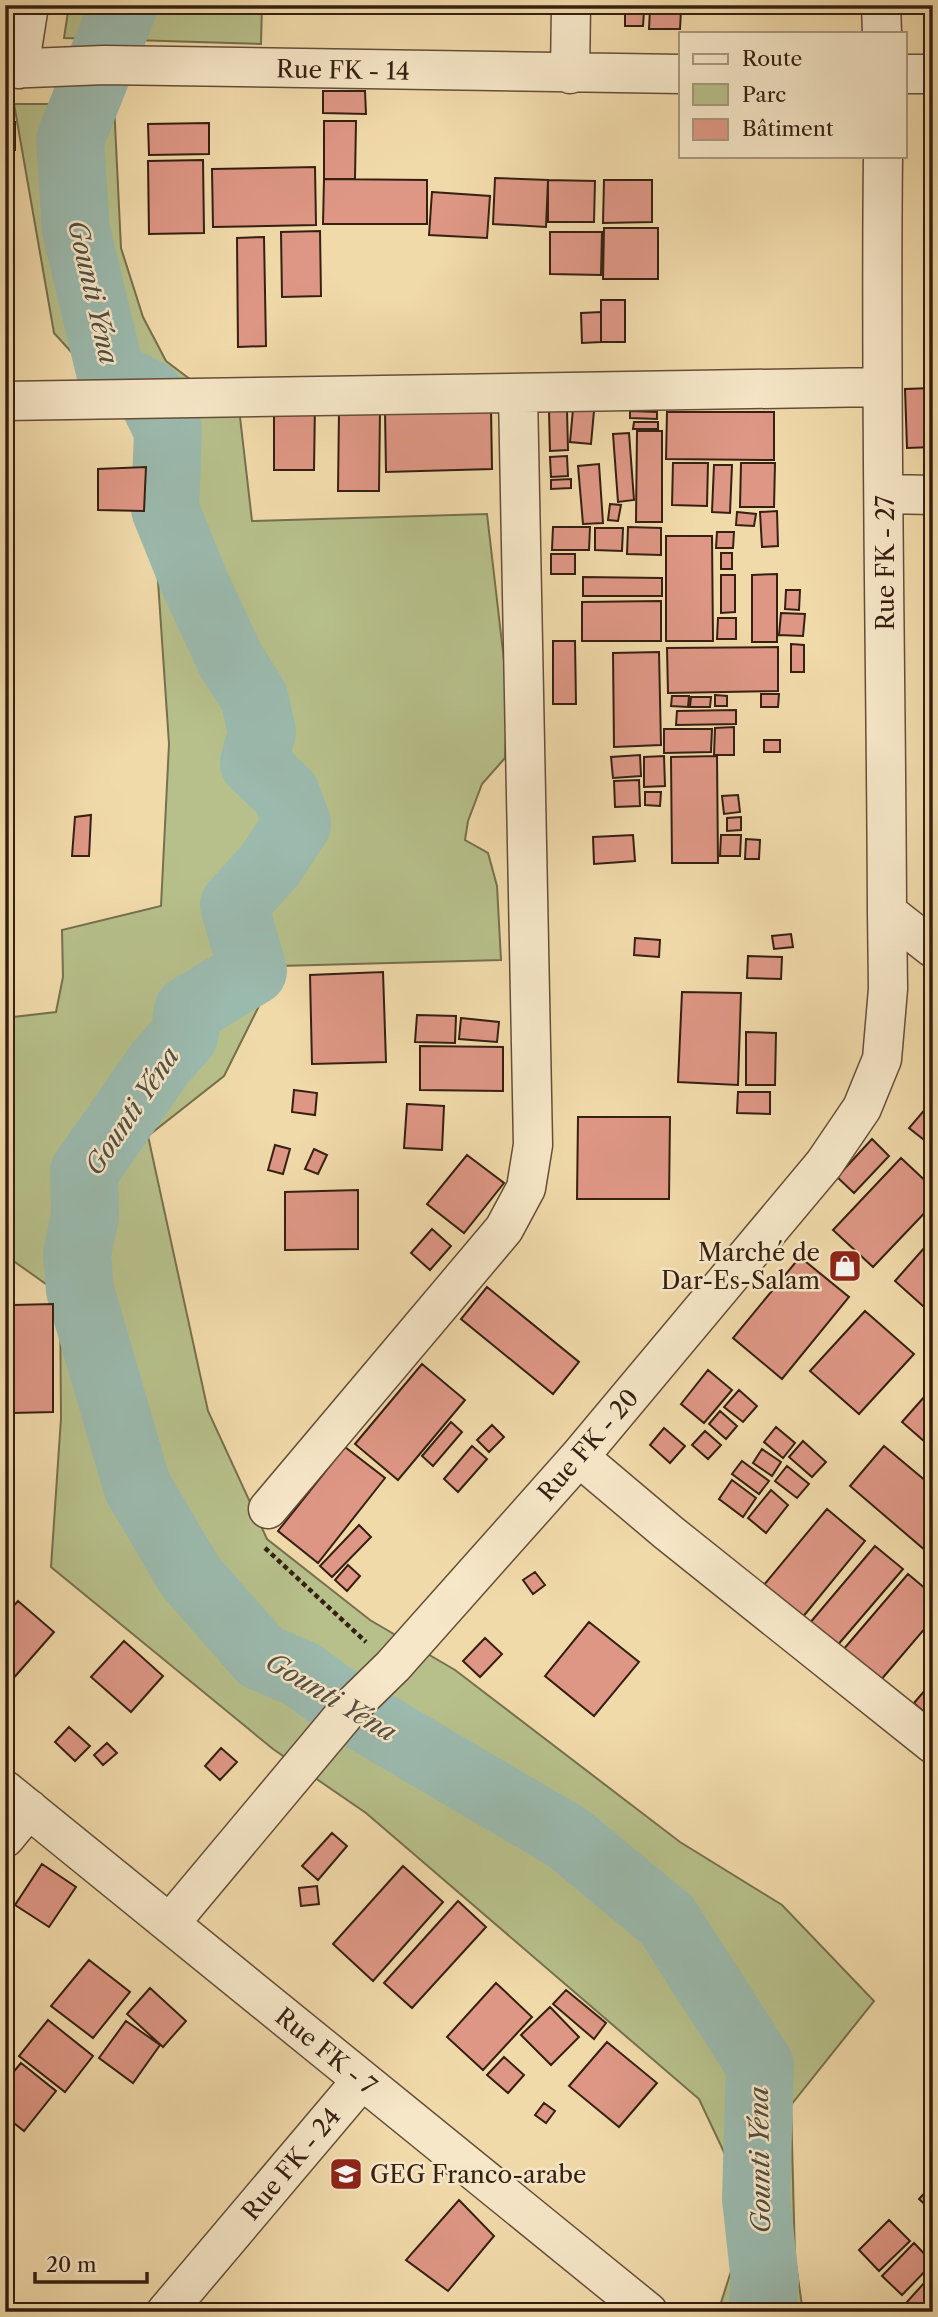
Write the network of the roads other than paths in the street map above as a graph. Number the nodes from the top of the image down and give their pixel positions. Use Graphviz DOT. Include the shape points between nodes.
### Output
graph roads {
  1 [pos="29,5"];
  2 [pos="571,5"];
  3 [pos="881,5"];
  4 [pos="882,32"];
  5 [pos="24,68"];
  6 [pos="570,74"];
  7 [pos="679,74"];
  8 [pos="906,74"];
  9 [pos="933,74"];
  10 [pos="883,158"];
  11 [pos="880,387"];
  12 [pos="518,394"];
  13 [pos="5,401"];
  14 [pos="885,494"];
  15 [pos="933,495"];
  16 [pos="887,912"];
  17 [pos="933,948"];
  18 [pos="579,1457"];
  19 [pos="268,1509"];
  20 [pos="933,1744"];
  21 [pos="17,1799"];
  22 [pos="5,1838"];
  23 [pos="170,1923"];
  24 [pos="362,2080"];
  25 [pos="640,2309"];
  26 [pos="166,2312"];
  1 -- 5 [label="street"];
  2 -- 6 [label="street"];
  3 -- 4 [label="street"];
  5 -- 6 [label="street, Rue FK - 14" via="104,65"];
  6 -- 7 [label="street, Rue FK - 14"];
  8 -- 9 [label="street"];
  10 -- 11 [label="street, Rue FK - 27"];
  11 -- 12 [label="street"];
  11 -- 14 [label="street, Rue FK - 27"];
  12 -- 13 [label="street"];
  12 -- 19 [label="street" via="533,1145 526,1188 504,1229"];
  14 -- 15 [label="street"];
  14 -- 16 [label="street, Rue FK - 27"];
  16 -- 17 [label="street"];
  16 -- 18 [label="street, Rue FK - 20" via="888,989 882,1059 862,1108 824,1164"];
  18 -- 20 [label="street"];
  18 -- 23 [label="street, Rue FK - 20" via="393,1666 349,1709"];
  21 -- 22 [label="street"];
  21 -- 23 [label="street, Rue FK - 7"];
  23 -- 24 [label="street, Rue FK - 7"];
  24 -- 25 [label="street, Rue FK - 7"];
  24 -- 26 [label="street, Rue FK - 24"];
}
